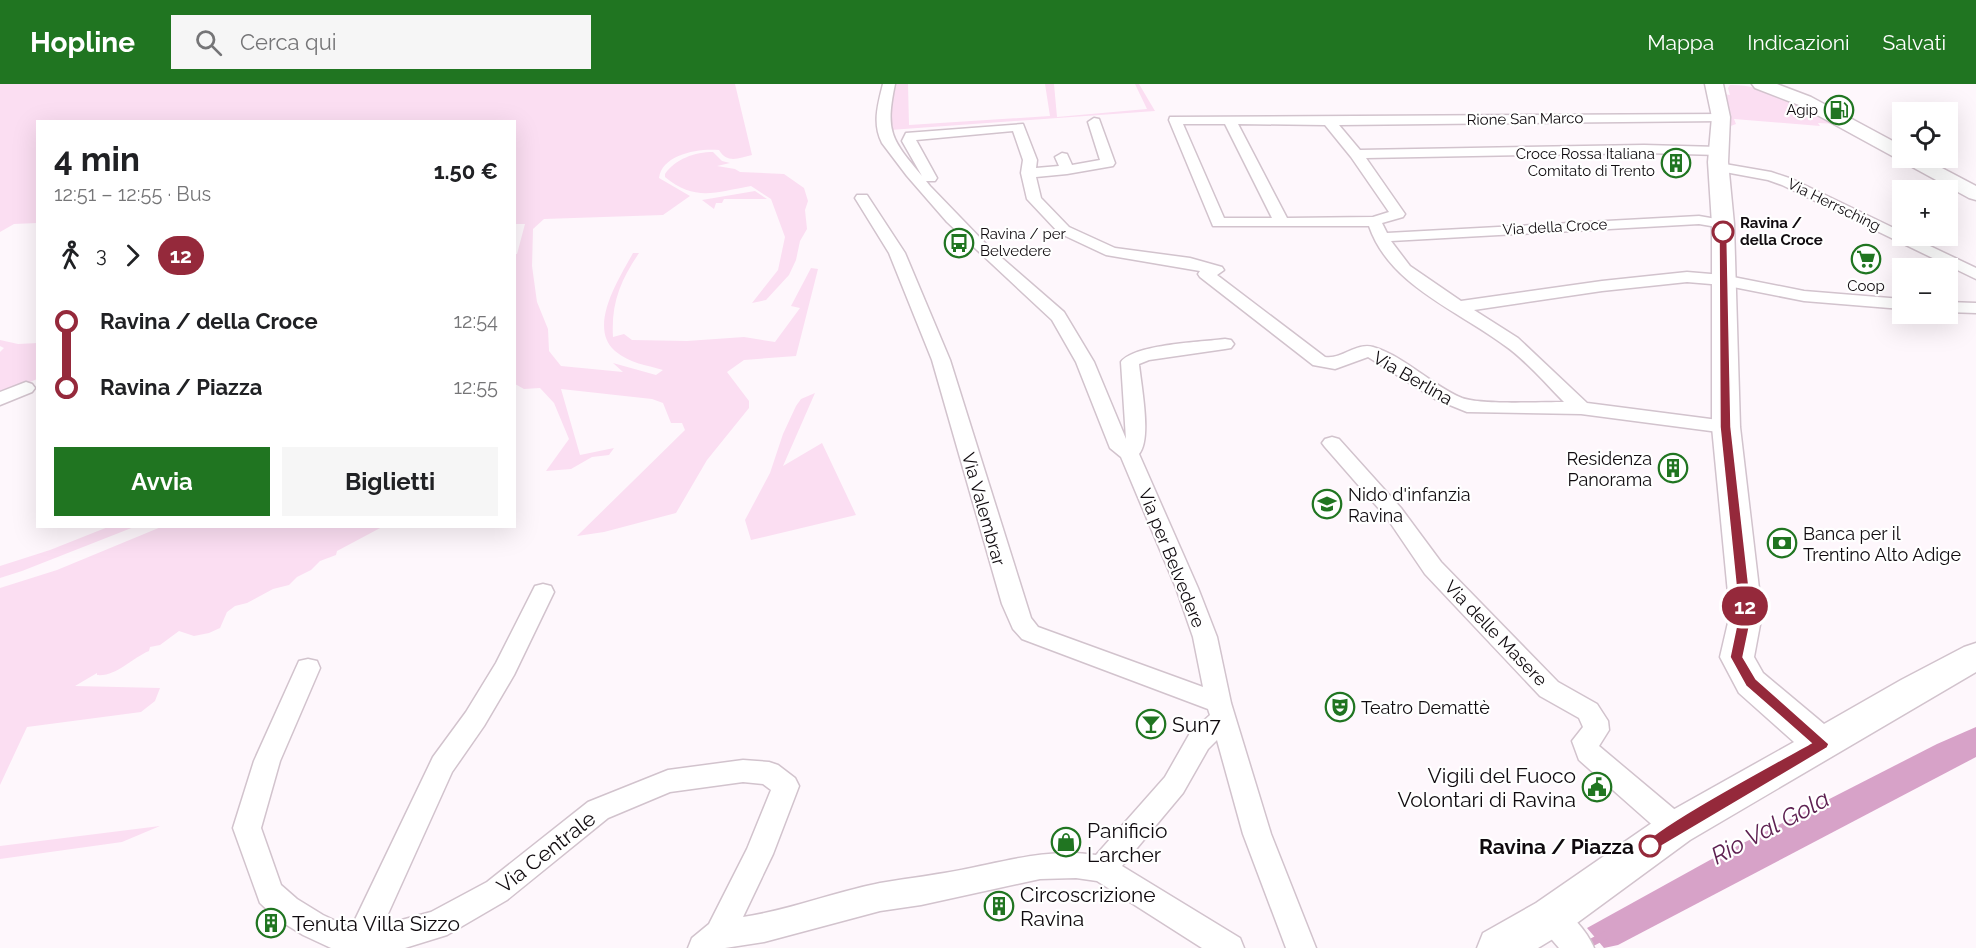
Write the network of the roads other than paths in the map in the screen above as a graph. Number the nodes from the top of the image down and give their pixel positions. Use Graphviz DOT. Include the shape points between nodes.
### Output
graph roads {
  1 [pos="890,84"];
  2 [pos="1713,84"];
  3 [pos="1761,84"];
  4 [pos="1721,117"];
  5 [pos="1230,121"];
  6 [pos="1329,121"];
  7 [pos="1094,123"];
  8 [pos="1892,149"];
  9 [pos="1356,154"];
  10 [pos="1719,159"];
  11 [pos="1928,168"];
  12 [pos="1028,173"];
  13 [pos="1976,194"];
  14 [pos="862,198"];
  15 [pos="962,217"];
  16 [pos="1374,221"];
  17 [pos="1282,222"];
  18 [pos="1723,224"];
  19 [pos="1388,244"];
  20 [pos="1207,270"];
  21 [pos="1976,274"];
  22 [pos="1723,280"];
  23 [pos="1892,303"];
  24 [pos="1457,307"];
  25 [pos="1958,308"];
  26 [pos="1976,308"];
  27 [pos="1225,344"];
  28 [pos="26,388"];
  29 [pos="0,399"];
  30 [pos="1581,408"];
  31 [pos="1726,427"];
  32 [pos="1332,443"];
  33 [pos="1129,453"];
  34 [pos="543,592"];
  35 [pos="1976,656"];
  36 [pos="308,668"];
  37 [pos="1221,710"];
  38 [pos="1822,744"];
  39 [pos="1677,828"];
  40 [pos="1102,869"];
  41 [pos="1566,934"];
  42 [pos="711,941"];
  43 [pos="358,947"];
  44 [pos="1229,948"];
  45 [pos="1301,948"];
  46 [pos="1497,948"];
  1 -- 15 [label="street, Via per Belvedere" via="882,115 884,134 897,154"];
  2 -- 4 [label="street"];
  3 -- 8 [label="street" via="1805,101"];
  4 -- 6 [label="street, Rione San Marco"];
  4 -- 10 [label="street"];
  5 -- 6 [label="street, Rione San Marco"];
  5 -- 17 [label="street"];
  5 -- 17 [label="street, Rione San Marco" via="1175,120 1218,223"];
  6 -- 9 [label="street, Rione San Marco"];
  7 -- 12 [label="street" via="1108,163 1064,163"];
  9 -- 10 [label="street, Rione San Marco" via="1644,149"];
  9 -- 16 [label="street, Rione San Marco" via="1398,214"];
  10 -- 18 [label="street"];
  10 -- 21 [label="street, Via Herrsching" via="1786,182"];
  11 -- 13 [label="street"];
  12 -- 15 [label="street, Via per Belvedere" via="1030,160 1018,127 911,136 909,141"];
  12 -- 20 [label="street, Via per Belvedere" via="1034,200 1064,230 1112,252"];
  14 -- 37 [label="street, Via Valembrar" via="897,253 941,360 995,548 1021,623 1030,633"];
  15 -- 33 [label="street, Via per Belvedere" via="977,244 1060,318 1074,339 1120,448"];
  16 -- 17 [label="street, Rione San Marco"];
  16 -- 19 [label="street"];
  18 -- 19 [label="street, Via della Croce" via="1699,220"];
  18 -- 22 [label="street"];
  19 -- 24 [label="street" via="1404,269"];
  20 -- 30 [label="street, Via Berlina" via="1319,361 1335,364 1369,351 1450,401 1467,406"];
  22 -- 23 [label="street" via="1804,296"];
  22 -- 24 [label="street" via="1666,279"];
  22 -- 31 [label="street"];
  24 -- 30 [label="street" via="1524,351"];
  25 -- 26 [label="street"];
  27 -- 33 [label="street" via="1145,355 1130,362 1136,434 1135,447"];
  28 -- 29 [label="street"];
  30 -- 31 [label="street, Via Berlina"];
  31 -- 38 [label="street" via="1746,614 1737,657 1751,682"];
  32 -- 39 [label="street, Via delle Masere" via="1394,513 1433,568 1549,689 1588,711 1596,730 1585,741 1588,752"];
  33 -- 37 [label="street, Via per Belvedere" via="1191,598 1205,638"];
  34 -- 43 [label="street" via="505,668 442,765"];
  35 -- 38 [label="street"];
  36 -- 43 [label="street" via="267,761 247,828 270,893 313,926"];
  37 -- 40 [label="street" via="1198,741 1174,785"];
  37 -- 45 [label="street, Via per Belvedere" via="1257,834"];
  38 -- 39 [label="street"];
  39 -- 41 [label="street"];
  40 -- 42 [label="street" via="1040,866 880,897"];
  40 -- 44 [label="street"];
  41 -- 46 [label="street"];
  42 -- 43 [label="street, Via Centrale" via="759,854 786,786 769,773 743,771 668,781 598,810 497,891 437,925"];
}
